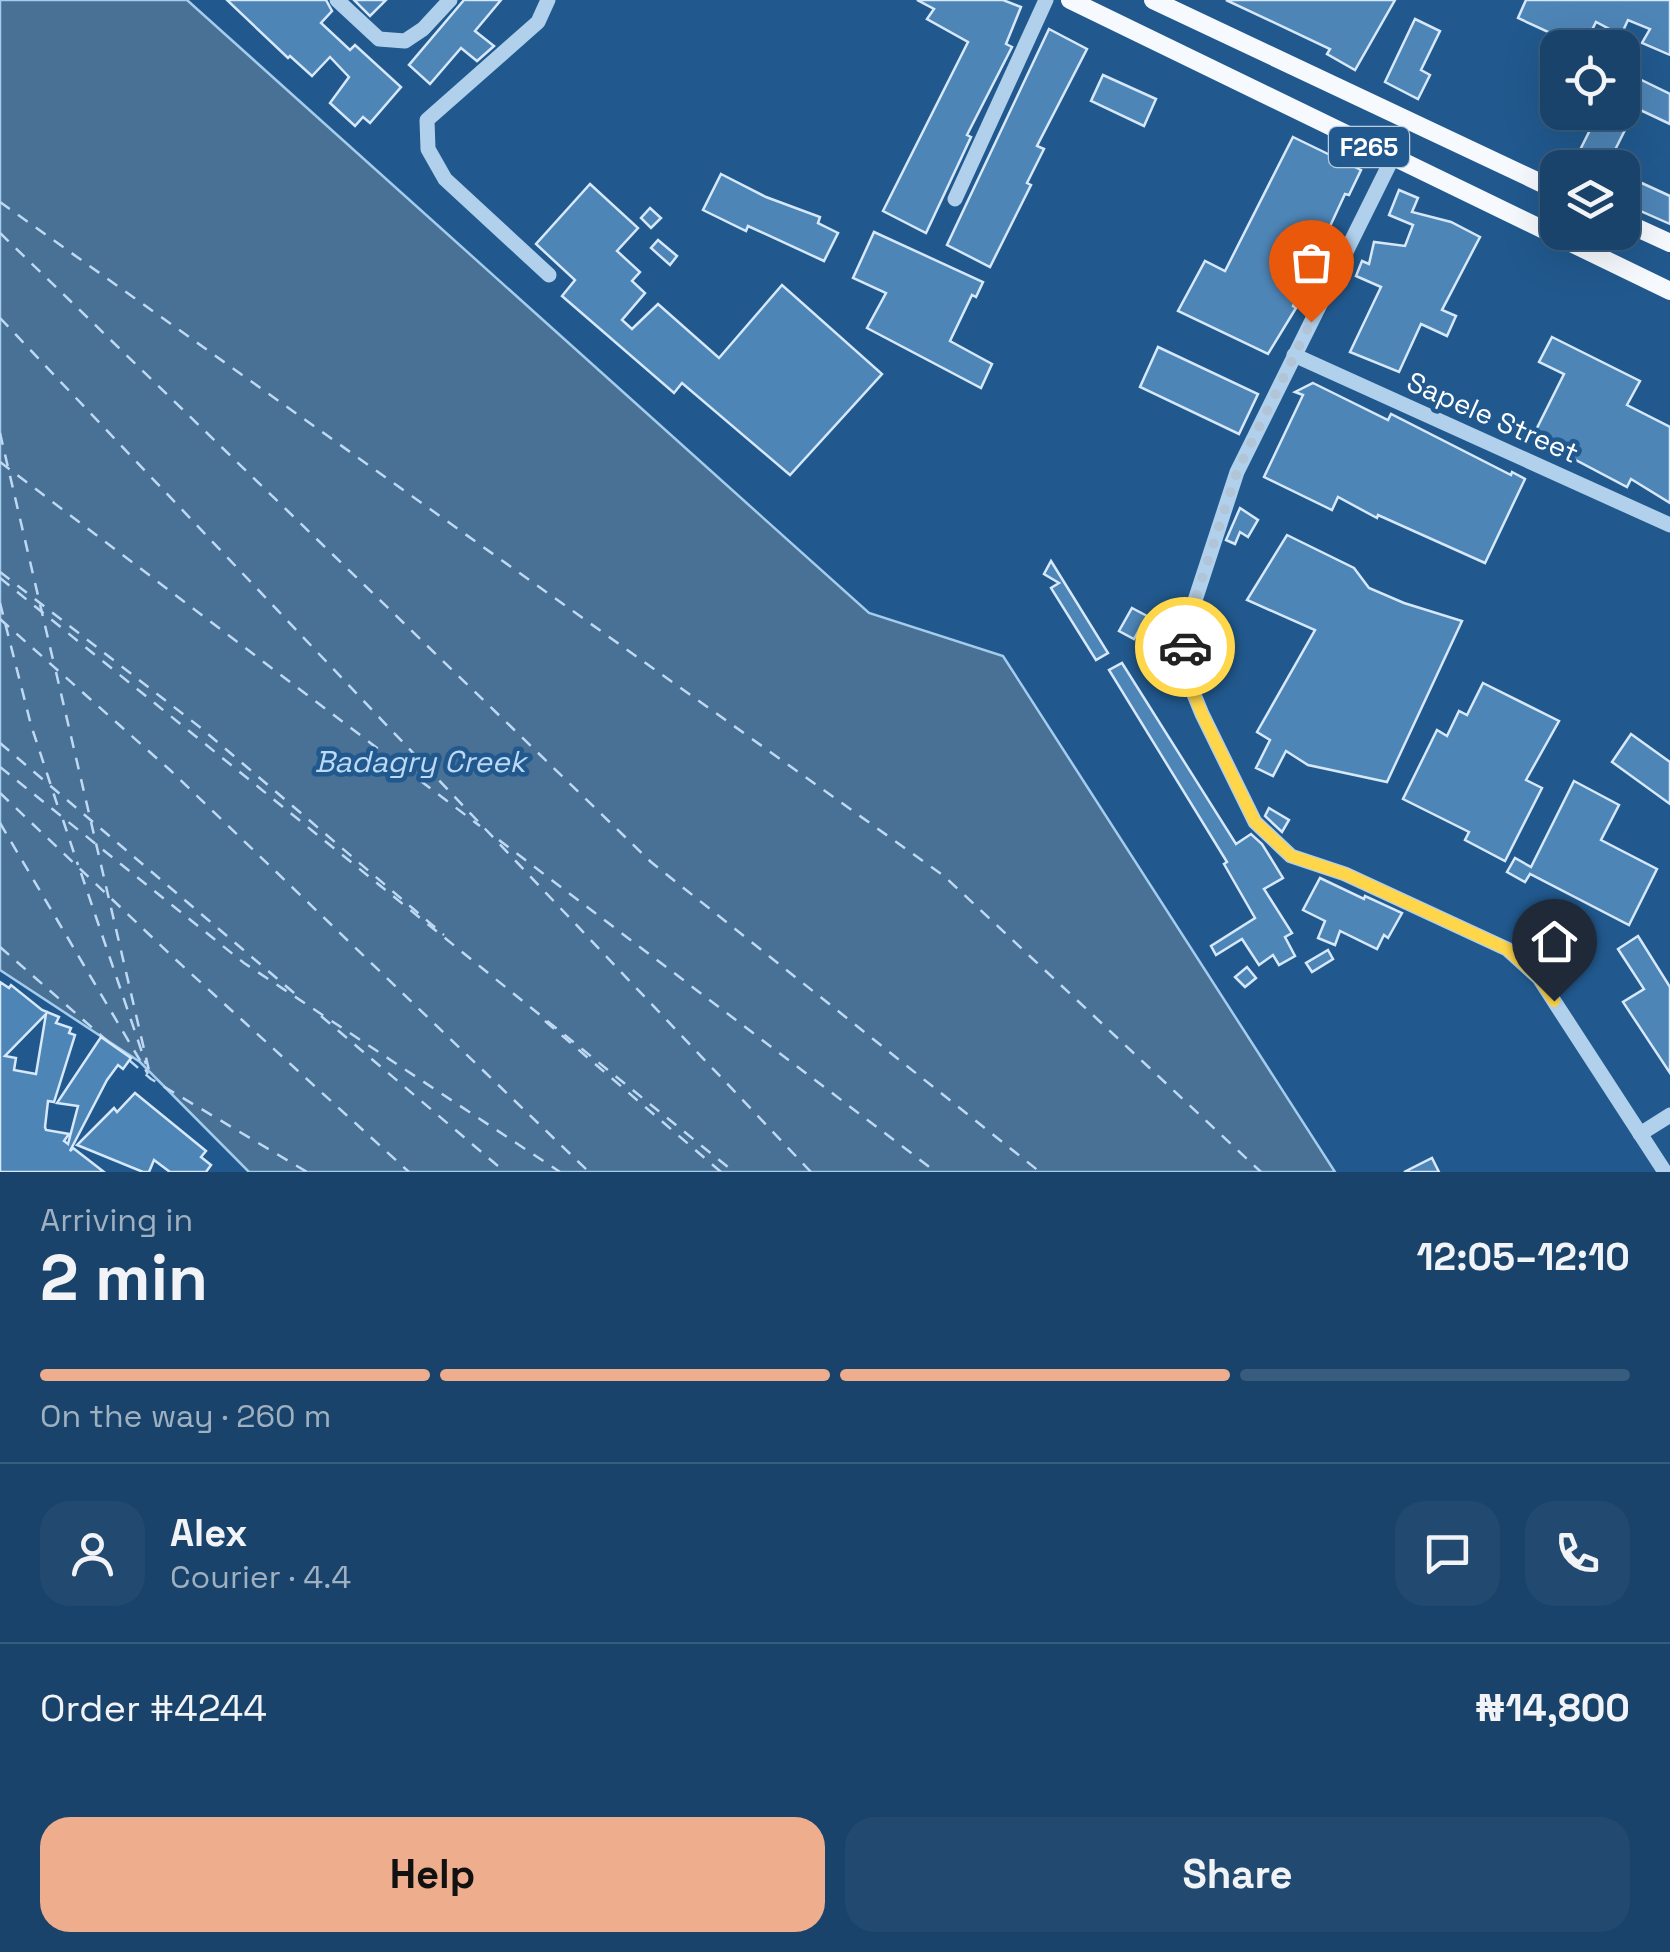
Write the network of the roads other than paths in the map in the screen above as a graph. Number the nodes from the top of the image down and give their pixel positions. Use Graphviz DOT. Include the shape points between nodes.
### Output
graph roads {
  1 [pos="338,0"];
  2 [pos="450,0"];
  3 [pos="548,0"];
  4 [pos="1046,0"];
  5 [pos="1070,0"];
  6 [pos="1153,0"];
  7 [pos="1392,158"];
  8 [pos="1540,182"];
  9 [pos="954,198"];
  10 [pos="1640,229"];
  11 [pos="1670,243"];
  12 [pos="549,274"];
  13 [pos="1670,291"];
  14 [pos="1294,355"];
  15 [pos="1670,524"];
  16 [pos="1670,1115"];
  17 [pos="1640,1134"];
  18 [pos="1665,1172"];
  1 -- 2 [label="street" via="379,39 404,40"];
  3 -- 12 [label="street" via="538,22 427,120 428,149 445,179"];
  4 -- 9 [label="street"];
  5 -- 7 [label="main road, F265"];
  6 -- 8 [label="main road, F265"];
  7 -- 13 [label="main road, F265"];
  7 -- 14 [label="street"];
  10 -- 11 [label="main road"];
  14 -- 15 [label="street, Sapele Street"];
  14 -- 17 [label="street" via="1237,472 1185,631 1186,675 1202,714 1255,822 1291,856 1507,949 1539,978"];
  16 -- 17 [label="street"];
  17 -- 18 [label="street"];
}
